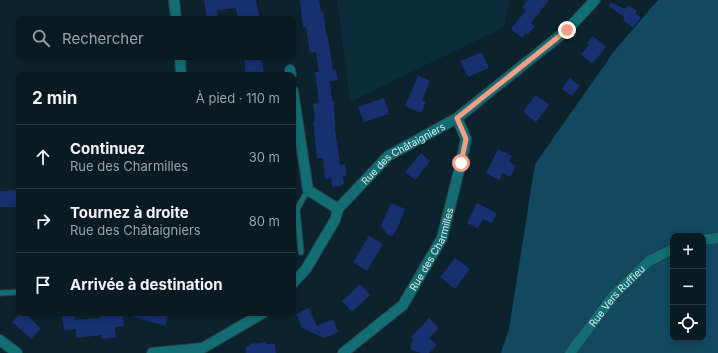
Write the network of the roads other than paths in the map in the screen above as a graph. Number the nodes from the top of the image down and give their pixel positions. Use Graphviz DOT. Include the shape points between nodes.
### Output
graph roads {
  1 [pos="174,0"];
  2 [pos="594,0"];
  3 [pos="176,16"];
  4 [pos="180,60"];
  5 [pos="181,72"];
  6 [pos="296,111"];
  7 [pos="457,118"];
  8 [pos="308,190"];
  9 [pos="338,209"];
  10 [pos="718,238"];
  11 [pos="706,240"];
  12 [pos="670,250"];
  13 [pos="301,252"];
  14 [pos="296,280"];
  15 [pos="16,292"];
  16 [pos="0,293"];
  17 [pos="258,316"];
  18 [pos="0,340"];
  19 [pos="205,350"];
  20 [pos="17,353"];
  21 [pos="152,353"];
  22 [pos="343,353"];
  23 [pos="570,353"];
  1 -- 3 [label="street"];
  2 -- 7 [label="street, Rue des Châtaigniers" via="567,30"];
  4 -- 5 [label="street"];
  6 -- 8 [label="street"];
  7 -- 9 [label="street, Rue des Châtaigniers" via="388,156"];
  7 -- 22 [label="street, Rue des Charmilles" via="466,139 442,238 403,306"];
  8 -- 9 [label="street"];
  8 -- 13 [label="lane" via="297,209"];
  9 -- 14 [label="street, Rue des Châtaigniers" via="335,220 306,269"];
  10 -- 11 [label="street"];
  12 -- 23 [label="street, Rue Vers Ruffieu" via="649,262 614,295"];
  15 -- 16 [label="lane"];
  17 -- 19 [label="street"];
  18 -- 20 [label="street"];
  19 -- 21 [label="street"];
}
